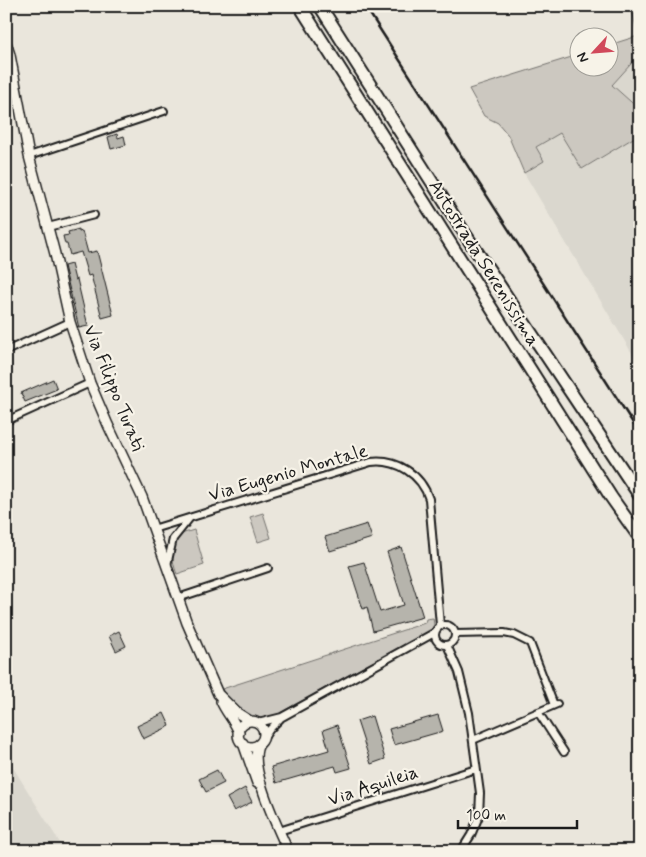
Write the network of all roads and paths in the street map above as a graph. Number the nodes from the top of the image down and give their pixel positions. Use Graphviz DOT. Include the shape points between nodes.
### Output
graph roads {
  1 [pos="300,6"];
  2 [pos="320,6"];
  3 [pos="6,43"];
  4 [pos="164,110"];
  5 [pos="29,156"];
  6 [pos="94,215"];
  7 [pos="48,227"];
  8 [pos="70,322"];
  9 [pos="6,351"];
  10 [pos="90,383"];
  11 [pos="6,422"];
  12 [pos="640,496"];
  13 [pos="192,517"];
  14 [pos="153,529"];
  15 [pos="640,538"];
  16 [pos="167,566"];
  17 [pos="268,568"];
  18 [pos="178,598"];
  19 [pos="440,625"];
  20 [pos="434,633"];
  21 [pos="455,634"];
  22 [pos="447,645"];
  23 [pos="220,696"];
  24 [pos="538,712"];
  25 [pos="282,717"];
  26 [pos="254,722"];
  27 [pos="239,733"];
  28 [pos="473,740"];
  29 [pos="262,741"];
  30 [pos="243,743"];
  31 [pos="564,752"];
  32 [pos="476,769"];
  33 [pos="264,797"];
  34 [pos="279,831"];
  35 [pos="288,851"];
  36 [pos="461,851"];
  1 -- 15 [label="highway, Autostrada Serenissima"];
  2 -- 12 [label="highway, Autostrada Serenissima"];
  3 -- 5 [label="street, Via Filippo Turati"];
  4 -- 5 [label="street"];
  5 -- 7 [label="street, Via Filippo Turati"];
  6 -- 7 [label="street"];
  7 -- 8 [label="street, Via Filippo Turati"];
  8 -- 9 [label="street"];
  8 -- 10 [label="street, Via Filippo Turati"];
  10 -- 11 [label="street"];
  10 -- 14 [label="street, Via Filippo Turati" via="142,497"];
  13 -- 14 [label="street, Via Eugenio Montale"];
  13 -- 16 [label="street, Via Eugenio Montale" via="173,539"];
  13 -- 19 [label="street, Via Eugenio Montale" via="371,462 389,462 402,467 420,482 429,499"];
  14 -- 16 [label="street, Via Filippo Turati"];
  16 -- 18 [label="street, Via Filippo Turati"];
  17 -- 18 [label="street"];
  18 -- 23 [label="street, Via Filippo Turati"];
  19 -- 20 [label="street"];
  19 -- 21 [label="street" via="450,626"];
  20 -- 22 [label="street" via="438,642"];
  20 -- 25 [label="street"];
  21 -- 22 [label="street"];
  21 -- 24 [label="street" via="504,633 530,643 556,704"];
  22 -- 28 [label="street" via="459,672"];
  23 -- 26 [label="street, Via Filippo Turati" via="236,712"];
  23 -- 27 [label="street"];
  24 -- 28 [label="street"];
  24 -- 31 [label="street"];
  25 -- 26 [label="street"];
  25 -- 29 [label="street"];
  26 -- 27 [label="street" via="242,725"];
  26 -- 29 [label="street" via="263,728"];
  27 -- 30 [label="street"];
  28 -- 32 [label="street"];
  29 -- 30 [label="street" via="254,746"];
  29 -- 33 [label="street" via="256,749"];
  30 -- 33 [label="street"];
  32 -- 34 [label="street, Via Aquileia"];
  32 -- 36 [label="street" via="479,816"];
  33 -- 34 [label="street"];
  34 -- 35 [label="street"];
}
